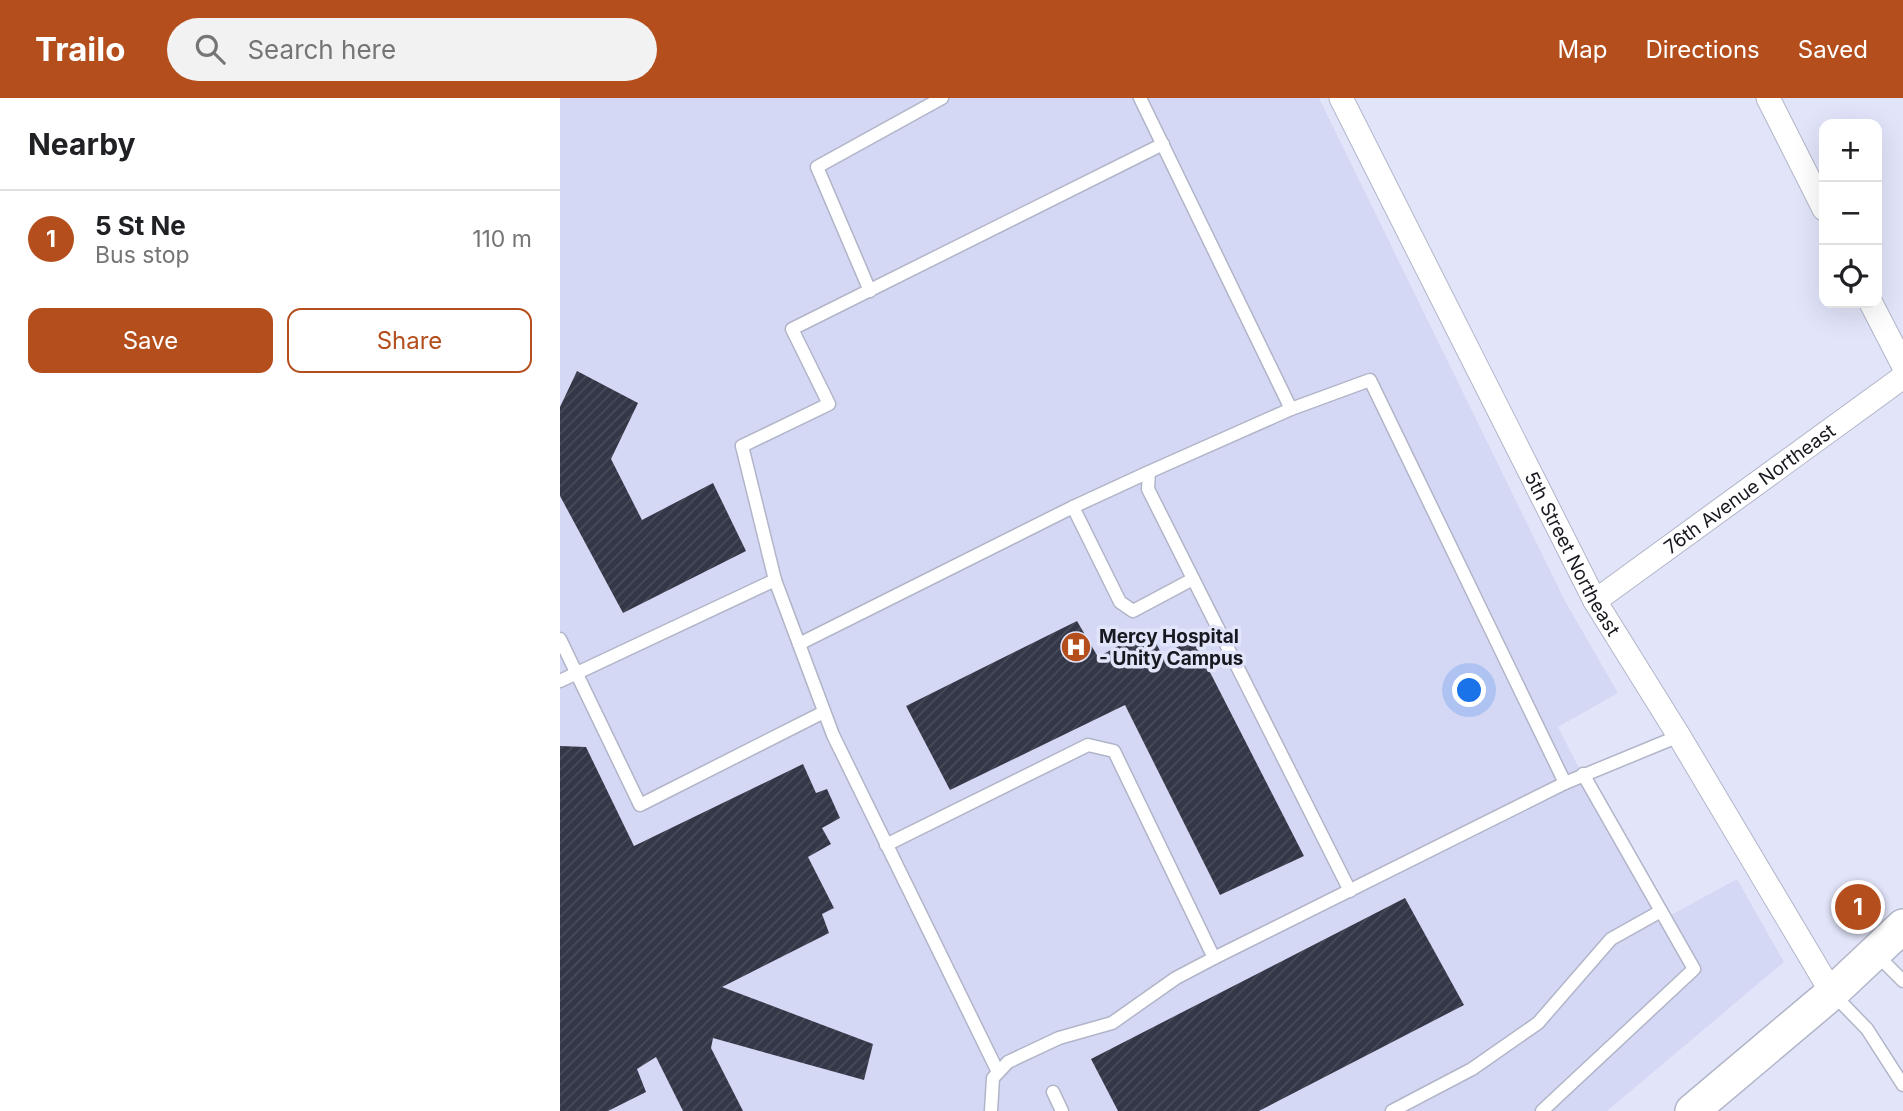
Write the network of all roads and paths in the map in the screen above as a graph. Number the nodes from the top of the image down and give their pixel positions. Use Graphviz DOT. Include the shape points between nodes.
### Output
graph roads {
  1 [pos="942,98"];
  2 [pos="1140,98"];
  3 [pos="1341,98"];
  4 [pos="1768,98"];
  5 [pos="1163,144"];
  6 [pos="1819,199"];
  7 [pos="870,291"];
  8 [pos="1874,308"];
  9 [pos="1903,365"];
  10 [pos="1903,377"];
  11 [pos="1292,410"];
  12 [pos="1149,472"];
  13 [pos="1073,508"];
  14 [pos="1194,579"];
  15 [pos="775,580"];
  16 [pos="1594,601"];
  17 [pos="560,639"];
  18 [pos="799,643"];
  19 [pos="576,674"];
  20 [pos="560,681"];
  21 [pos="824,712"];
  22 [pos="1679,736"];
  23 [pos="1583,774"];
  24 [pos="1565,783"];
  25 [pos="886,845"];
  26 [pos="1350,891"];
  27 [pos="1661,911"];
  28 [pos="1903,926"];
  29 [pos="1874,953"];
  30 [pos="1214,958"];
  31 [pos="1903,981"];
  32 [pos="1832,993"];
  33 [pos="998,1072"];
  34 [pos="1903,1085"];
  35 [pos="1053,1092"];
  36 [pos="991,1111"];
  37 [pos="1062,1111"];
  38 [pos="1392,1111"];
  39 [pos="1542,1111"];
  40 [pos="1692,1111"];
  1 -- 7 [label="lane" via="817,167"];
  2 -- 5 [label="lane"];
  3 -- 16 [label="street, 5th Street Northeast"];
  4 -- 6 [label="street"];
  5 -- 7 [label="lane"];
  5 -- 11 [label="lane"];
  7 -- 15 [label="lane" via="792,329 829,404 742,446"];
  8 -- 9 [label="street"];
  10 -- 16 [label="street, 76th Avenue Northeast"];
  11 -- 12 [label="lane"];
  11 -- 24 [label="lane" via="1370,380"];
  12 -- 13 [label="lane"];
  12 -- 14 [label="lane" via="1148,489"];
  13 -- 14 [label="lane" via="1119,602 1133,611"];
  13 -- 18 [label="lane"];
  14 -- 26 [label="lane"];
  15 -- 18 [label="lane"];
  15 -- 19 [label="lane"];
  16 -- 22 [label="street, 5th Street Northeast"];
  17 -- 19 [label="lane"];
  18 -- 21 [label="lane"];
  19 -- 20 [label="lane"];
  19 -- 21 [label="lane" via="640,805"];
  21 -- 25 [label="lane"];
  22 -- 23 [label="lane"];
  22 -- 32 [label="street, 5th Street Northeast"];
  23 -- 24 [label="lane"];
  23 -- 27 [label="lane"];
  24 -- 26 [label="lane"];
  25 -- 30 [label="lane" via="1088,745 1114,751"];
  25 -- 33 [label="lane"];
  26 -- 30 [label="lane"];
  27 -- 38 [label="lane" via="1611,939 1538,1023 1472,1069"];
  27 -- 39 [label="lane" via="1694,969"];
  28 -- 29 [label="street"];
  29 -- 31 [label="lane"];
  29 -- 32 [label="street"];
  30 -- 33 [label="lane" via="1176,978 1112,1023 1059,1038 1007,1062"];
  32 -- 34 [label="lane" via="1867,1029"];
  32 -- 40 [label="street"];
  33 -- 36 [label="lane" via="993,1078"];
  35 -- 37 [label="lane"];
}
